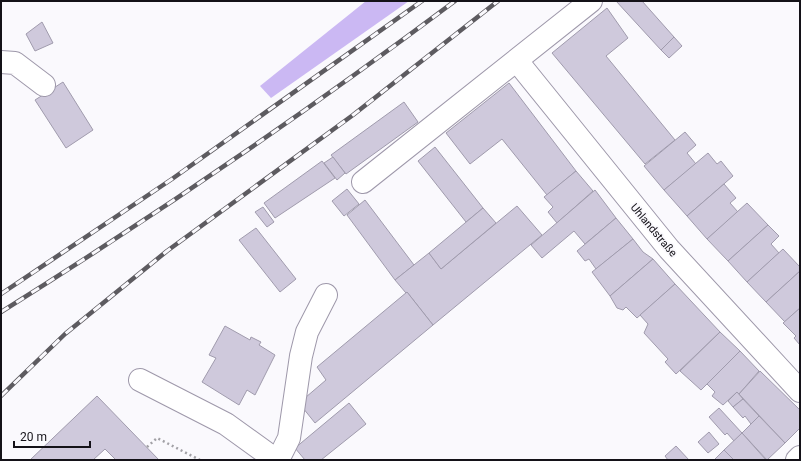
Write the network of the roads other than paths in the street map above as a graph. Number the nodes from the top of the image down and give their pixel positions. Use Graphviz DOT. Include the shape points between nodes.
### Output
graph roads {
  1 [pos="591,1"];
  2 [pos="516,61"];
  3 [pos="1,62"];
  4 [pos="44,85"];
  5 [pos="363,182"];
  6 [pos="326,295"];
  7 [pos="140,380"];
  8 [pos="800,391"];
  9 [pos="800,457"];
  10 [pos="277,460"];
  11 [pos="797,460"];
  1 -- 2 [label="street"];
  2 -- 5 [label="street"];
  2 -- 8 [label="street, Uhlandstraße" via="669,249"];
  3 -- 4 [label="street" via="15,63"];
  6 -- 10 [label="street" via="307,332 288,438"];
  7 -- 10 [label="street" via="226,424"];
  9 -- 11 [label="street"];
}
